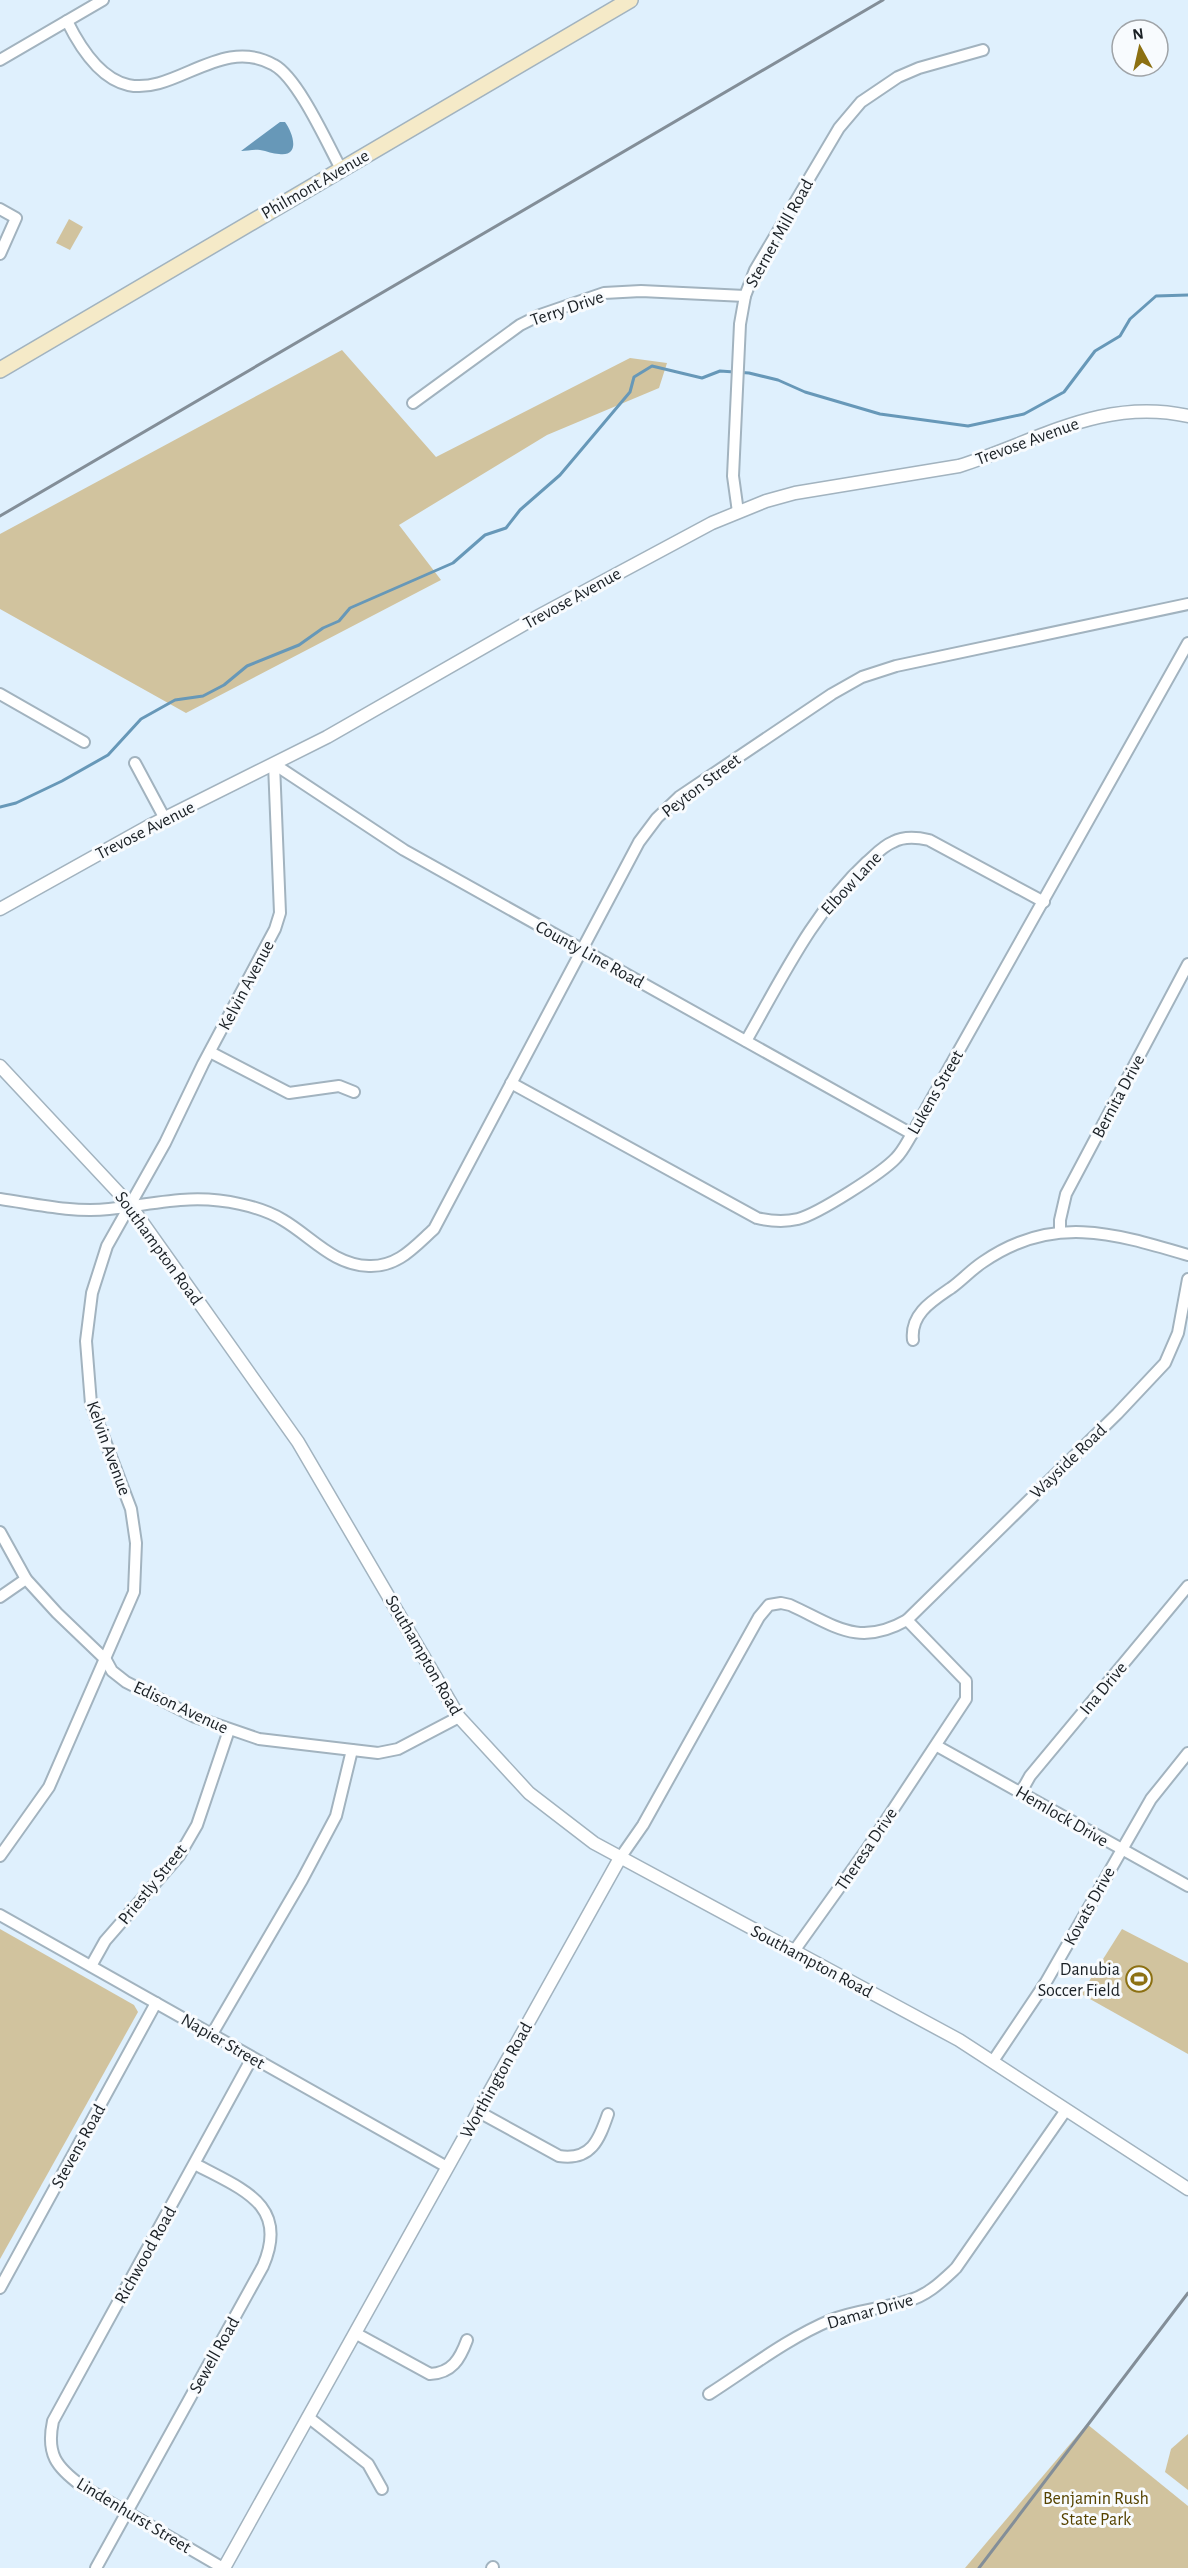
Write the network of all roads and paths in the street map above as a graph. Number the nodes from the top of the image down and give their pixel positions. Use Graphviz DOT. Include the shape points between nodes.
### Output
graph roads {
  1 [pos="104,0"];
  2 [pos="630,0"];
  3 [pos="68,21"];
  4 [pos="983,50"];
  5 [pos="0,60"];
  6 [pos="341,169"];
  7 [pos="0,209"];
  8 [pos="0,254"];
  9 [pos="745,296"];
  10 [pos="0,370"];
  11 [pos="413,403"];
  12 [pos="1188,416"];
  13 [pos="738,512"];
  14 [pos="1188,604"];
  15 [pos="1188,643"];
  16 [pos="0,694"];
  17 [pos="84,742"];
  18 [pos="135,763"];
  19 [pos="274,764"];
  20 [pos="165,819"];
  21 [pos="1044,902"];
  22 [pos="0,909"];
  23 [pos="582,950"];
  24 [pos="1188,964"];
  25 [pos="746,1041"];
  26 [pos="210,1052"];
  27 [pos="0,1066"];
  28 [pos="510,1083"];
  29 [pos="354,1092"];
  30 [pos="912,1134"];
  31 [pos="0,1199"];
  32 [pos="130,1205"];
  33 [pos="1059,1231"];
  34 [pos="1188,1255"];
  35 [pos="1188,1279"];
  36 [pos="913,1340"];
  37 [pos="0,1532"];
  38 [pos="27,1579"];
  39 [pos="1188,1586"];
  40 [pos="0,1597"];
  41 [pos="907,1620"];
  42 [pos="106,1660"];
  43 [pos="459,1717"];
  44 [pos="229,1730"];
  45 [pos="937,1746"];
  46 [pos="352,1750"];
  47 [pos="1188,1754"];
  48 [pos="1021,1792"];
  49 [pos="1120,1850"];
  50 [pos="0,1856"];
  51 [pos="620,1858"];
  52 [pos="1188,1886"];
  53 [pos="0,1916"];
  54 [pos="794,1952"];
  55 [pos="91,1966"];
  56 [pos="156,2003"];
  57 [pos="212,2034"];
  58 [pos="252,2058"];
  59 [pos="993,2061"];
  60 [pos="1066,2110"];
  61 [pos="479,2112"];
  62 [pos="608,2114"];
  63 [pos="195,2164"];
  64 [pos="447,2167"];
  65 [pos="1188,2189"];
  66 [pos="0,2288"];
  67 [pos="355,2333"];
  68 [pos="467,2340"];
  69 [pos="709,2394"];
  70 [pos="308,2417"];
  71 [pos="53,2455"];
  72 [pos="382,2489"];
  73 [pos="127,2512"];
  74 [pos="96,2568"];
  75 [pos="223,2568"];
  1 -- 3 [label="street"];
  2 -- 6 [label="main road, Philmont Avenue"];
  3 -- 5 [label="street"];
  3 -- 6 [label="street" via="94,65 128,85 151,85 178,78 219,59 261,59 276,66 291,81"];
  4 -- 9 [label="street, Sterner Mill Road" via="898,77 853,110 764,253"];
  6 -- 10 [label="main road, Philmont Avenue"];
  7 -- 8 [label="street" via="16,218"];
  9 -- 11 [label="street, Terry Drive" via="604,293 520,325"];
  9 -- 13 [label="street, Sterner Mill Road" via="740,324 733,476"];
  12 -- 13 [label="street, Trevose Avenue" via="1152,412 1105,415 1063,426 959,466 795,493"];
  13 -- 19 [label="street, Trevose Avenue" via="603,580"];
  14 -- 23 [label="street, Peyton Street" via="896,666 853,681 663,810 639,842"];
  15 -- 21 [label="street, Lukens Street"];
  16 -- 17 [label="street"];
  18 -- 20 [label="street"];
  19 -- 20 [label="street, Trevose Avenue"];
  19 -- 23 [label="street, County Line Road" via="404,850"];
  19 -- 26 [label="street, Kelvin Avenue" via="280,914 276,929"];
  20 -- 22 [label="street, Trevose Avenue"];
  21 -- 25 [label="street, Elbow Lane" via="928,840 910,837 891,842 826,907"];
  21 -- 30 [label="street, Lukens Street"];
  23 -- 25 [label="street, County Line Road"];
  23 -- 28 [label="street, Peyton Street"];
  24 -- 33 [label="street, Bernita Drive" via="1066,1194"];
  25 -- 30 [label="street, County Line Road"];
  26 -- 29 [label="street" via="289,1093 339,1086"];
  26 -- 32 [label="street, Kelvin Avenue"];
  27 -- 32 [label="street, Southampton Road"];
  28 -- 30 [label="street, Lukens Street" via="738,1209 768,1221 798,1219 817,1211 897,1158"];
  28 -- 32 [label="street, Peyton Street" via="434,1229 401,1259 388,1265 354,1265 337,1259 281,1219 240,1204 193,1197"];
  31 -- 32 [label="street" via="85,1210"];
  32 -- 42 [label="street, Kelvin Avenue" via="107,1246 92,1293 86,1341 91,1404 131,1509 136,1543 134,1592"];
  32 -- 43 [label="street, Southampton Road" via="298,1442"];
  33 -- 34 [label="street" via="1118,1235"];
  33 -- 36 [label="street" via="1027,1240 982,1262 924,1309 913,1324"];
  35 -- 41 [label="street, Wayside Road" via="1178,1333 1165,1363"];
  37 -- 38 [label="street, Edison Avenue"];
  38 -- 40 [label="street"];
  38 -- 42 [label="street, Edison Avenue"];
  39 -- 48 [label="street, Ina Drive" via="1030,1776"];
  41 -- 45 [label="street, Theresa Drive" via="966,1680 966,1699"];
  41 -- 51 [label="street, Worthington Road" via="882,1631 855,1634 790,1605 769,1605 643,1825"];
  42 -- 44 [label="street, Edison Avenue" via="126,1682"];
  42 -- 50 [label="street, Kelvin Avenue" via="49,1787"];
  43 -- 46 [label="street, Edison Avenue" via="398,1749 378,1753"];
  43 -- 51 [label="street, Southampton Road" via="529,1793 594,1844"];
  44 -- 46 [label="street, Edison Avenue" via="259,1739"];
  44 -- 55 [label="street, Priestly Street" via="197,1825 185,1846 105,1941"];
  45 -- 48 [label="street, Hemlock Drive"];
  45 -- 54 [label="street, Theresa Drive"];
  46 -- 57 [label="street" via="336,1816"];
  47 -- 49 [label="street, Kovats Drive" via="1151,1800"];
  48 -- 49 [label="street, Hemlock Drive"];
  49 -- 52 [label="street, Hemlock Drive"];
  49 -- 59 [label="street, Kovats Drive" via="1046,1982"];
  51 -- 54 [label="street, Southampton Road"];
  51 -- 61 [label="street, Worthington Road"];
  53 -- 55 [label="street, Napier Street"];
  54 -- 59 [label="street, Southampton Road"];
  55 -- 56 [label="street, Napier Street"];
  56 -- 57 [label="street, Napier Street"];
  56 -- 66 [label="street, Stevens Road"];
  57 -- 58 [label="street, Napier Street"];
  58 -- 63 [label="street, Richwood Road"];
  58 -- 64 [label="street, Napier Street"];
  59 -- 60 [label="street, Southampton Road"];
  60 -- 65 [label="street, Southampton Road"];
  60 -- 69 [label="street, Damar Drive" via="956,2268 941,2283 909,2301 852,2313 808,2331"];
  61 -- 62 [label="street" via="560,2156 571,2158 589,2152"];
  61 -- 64 [label="street, Worthington Road"];
  63 -- 71 [label="street, Richwood Road" via="53,2421"];
  63 -- 73 [label="street, Sewell Road" via="243,2190 260,2204 270,2224 272,2247"];
  64 -- 67 [label="street, Worthington Road"];
  67 -- 68 [label="street" via="430,2374 451,2367"];
  67 -- 70 [label="street, Worthington Road"];
  70 -- 72 [label="street" via="368,2464"];
  70 -- 75 [label="street, Worthington Road"];
  71 -- 73 [label="street, Lindenhurst Street" via="68,2476"];
  73 -- 74 [label="street, Sewell Road"];
  73 -- 75 [label="street, Lindenhurst Street"];
}
